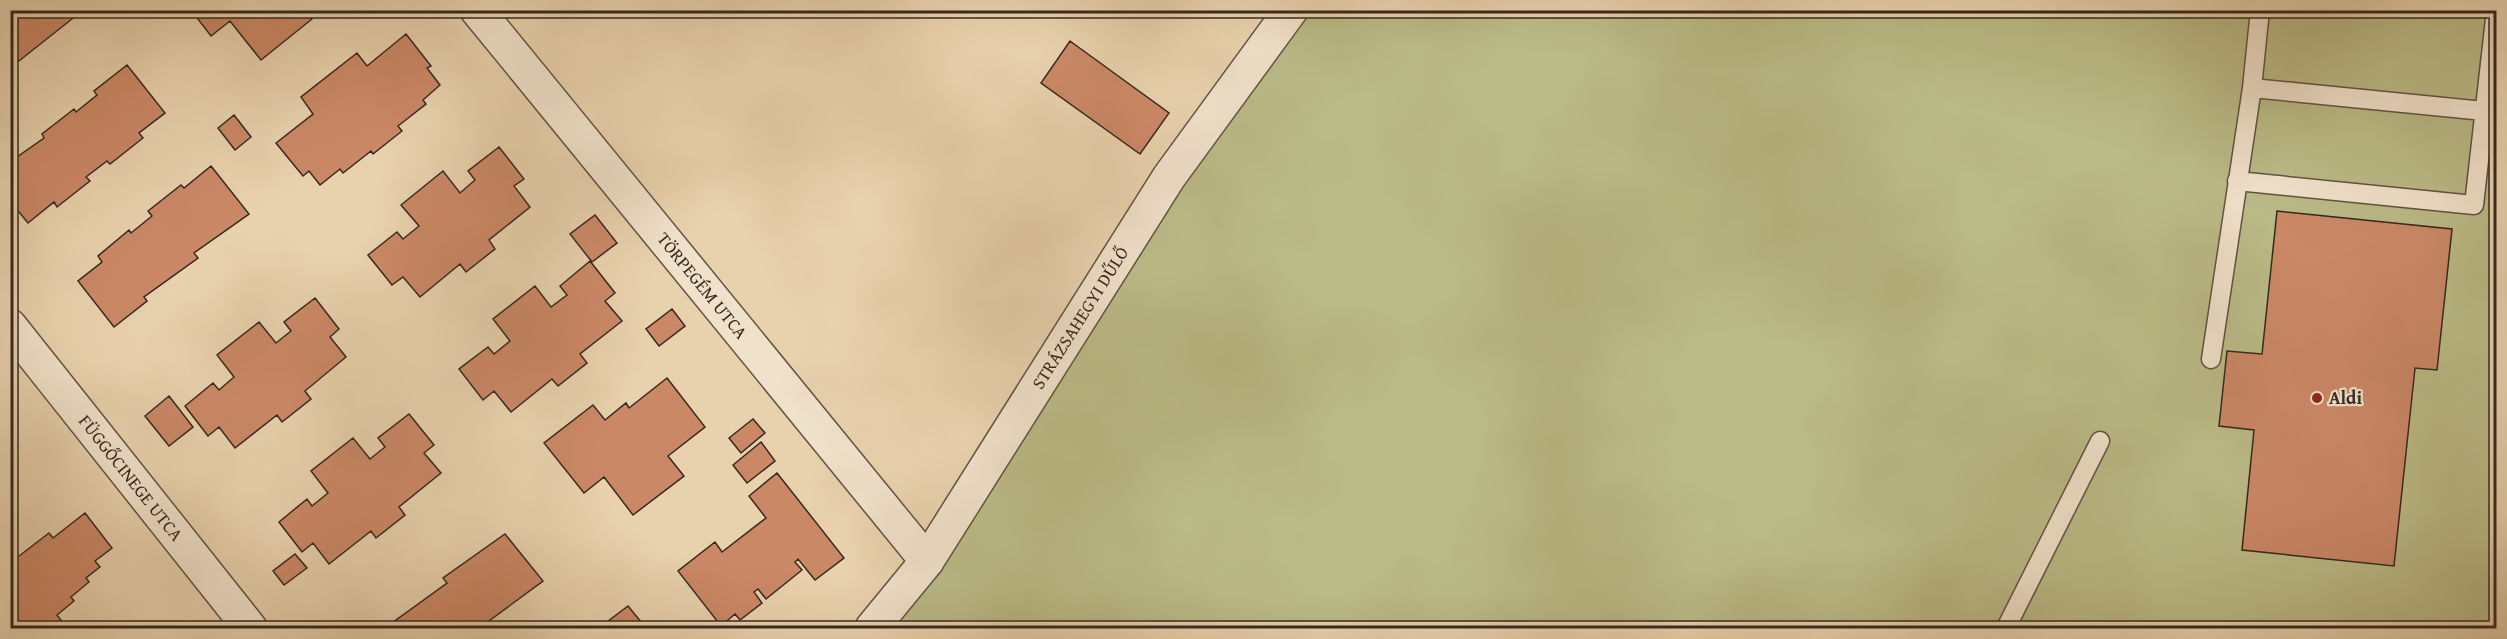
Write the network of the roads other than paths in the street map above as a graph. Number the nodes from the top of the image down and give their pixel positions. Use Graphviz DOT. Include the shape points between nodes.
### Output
graph roads {
  1 [pos="477,10"];
  2 [pos="1291,10"];
  3 [pos="2260,10"];
  4 [pos="2483,10"];
  5 [pos="2496,11"];
  6 [pos="2252,88"];
  7 [pos="2484,111"];
  8 [pos="2237,181"];
  9 [pos="10,326"];
  10 [pos="2211,359"];
  11 [pos="2100,441"];
  12 [pos="927,561"];
  13 [pos="250,628"];
  14 [pos="872,628"];
  15 [pos="2006,628"];
  1 -- 12 [label="street, TÖRPEGÉM UTCA"];
  2 -- 12 [label="street, STRÁZSAHEGYI DŰLŐ" via="1168,177"];
  3 -- 6 [label="lane"];
  4 -- 5 [label="lane"];
  5 -- 7 [label="lane"];
  6 -- 7 [label="lane"];
  6 -- 8 [label="lane"];
  7 -- 8 [label="lane" via="2474,205"];
  8 -- 10 [label="lane"];
  9 -- 13 [label="street, FÜGGŐCINEGE UTCA"];
  11 -- 15 [label="lane"];
  12 -- 14 [label="street, STRÁZSAHEGYI DŰLŐ"];
}
